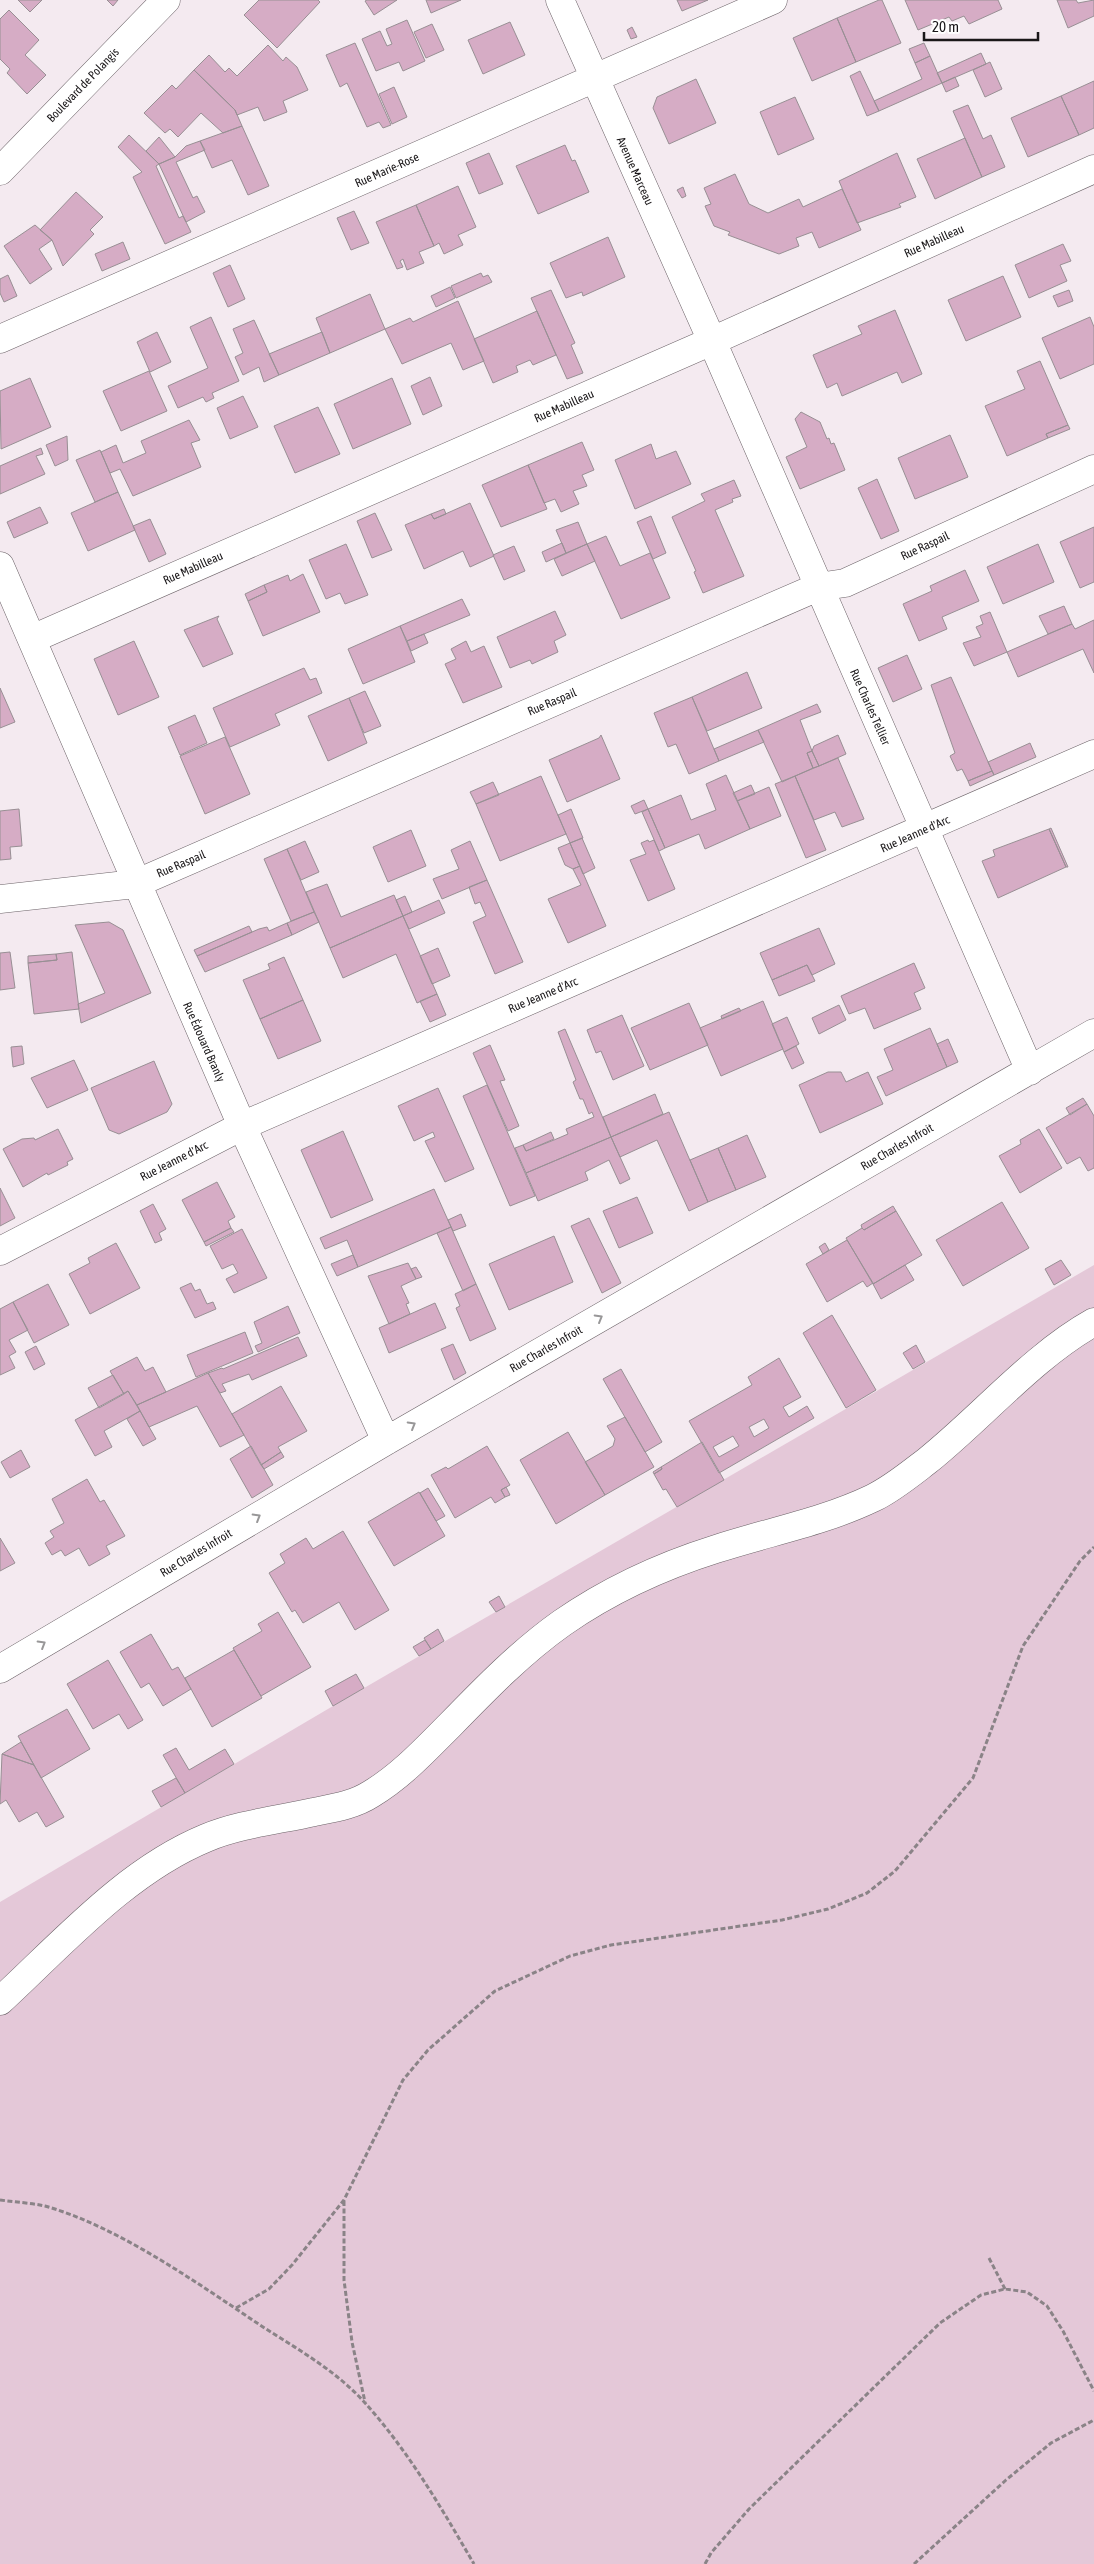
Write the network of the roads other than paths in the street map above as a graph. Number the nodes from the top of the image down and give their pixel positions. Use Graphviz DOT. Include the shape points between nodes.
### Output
graph roads {
  1 [pos="166,0"];
  2 [pos="560,0"];
  3 [pos="773,0"];
  4 [pos="594,79"];
  5 [pos="1094,169"];
  6 [pos="0,171"];
  7 [pos="0,339"];
  8 [pos="712,341"];
  9 [pos="1094,469"];
  10 [pos="0,566"];
  11 [pos="818,587"];
  12 [pos="32,639"];
  13 [pos="1094,754"];
  14 [pos="924,830"];
  15 [pos="135,884"];
  16 [pos="0,899"];
  17 [pos="1094,1033"];
  18 [pos="1030,1071"];
  19 [pos="242,1126"];
  20 [pos="0,1252"];
  21 [pos="1094,1322"];
  22 [pos="386,1440"];
  23 [pos="0,1669"];
  24 [pos="0,2001"];
  1 -- 6 [label="street, Boulevard de Polangis"];
  2 -- 4 [label="street, Avenue Marceau"];
  3 -- 4 [label="street, Rue Marie-Rose"];
  4 -- 7 [label="street, Rue Marie-Rose"];
  4 -- 8 [label="street, Avenue Marceau"];
  5 -- 8 [label="street, Rue Mabilleau"];
  8 -- 11 [label="street, Rue Charles Tellier"];
  8 -- 12 [label="street, Rue Mabilleau"];
  9 -- 11 [label="street, Rue Raspail" via="845,583"];
  10 -- 12 [label="street, Rue Édouard Branly"];
  11 -- 14 [label="street, Rue Charles Tellier"];
  11 -- 15 [label="street, Rue Raspail"];
  12 -- 15 [label="street, Rue Édouard Branly"];
  13 -- 14 [label="street, Rue Jeanne d'Arc"];
  14 -- 18 [label="street, Rue Charles Tellier"];
  14 -- 19 [label="street, Rue Jeanne d'Arc"];
  15 -- 16 [label="street, Rue Raspail"];
  15 -- 19 [label="street, Rue Édouard Branly"];
  17 -- 18 [label="street, Rue Charles Infroit"];
  22 -- 18 [label="street, Rue Charles Infroit, one-way"];
  19 -- 20 [label="street, Rue Jeanne d'Arc"];
  19 -- 22 [label="street, Rue Édouard Branly"];
  21 -- 24 [label="street" via="1060,1344 949,1444 875,1497 839,1513 667,1566 608,1595 561,1624 495,1678 410,1765 366,1797 342,1806 208,1837 166,1857 129,1883"];
  23 -- 22 [label="street, Rue Charles Infroit, one-way"];
}
